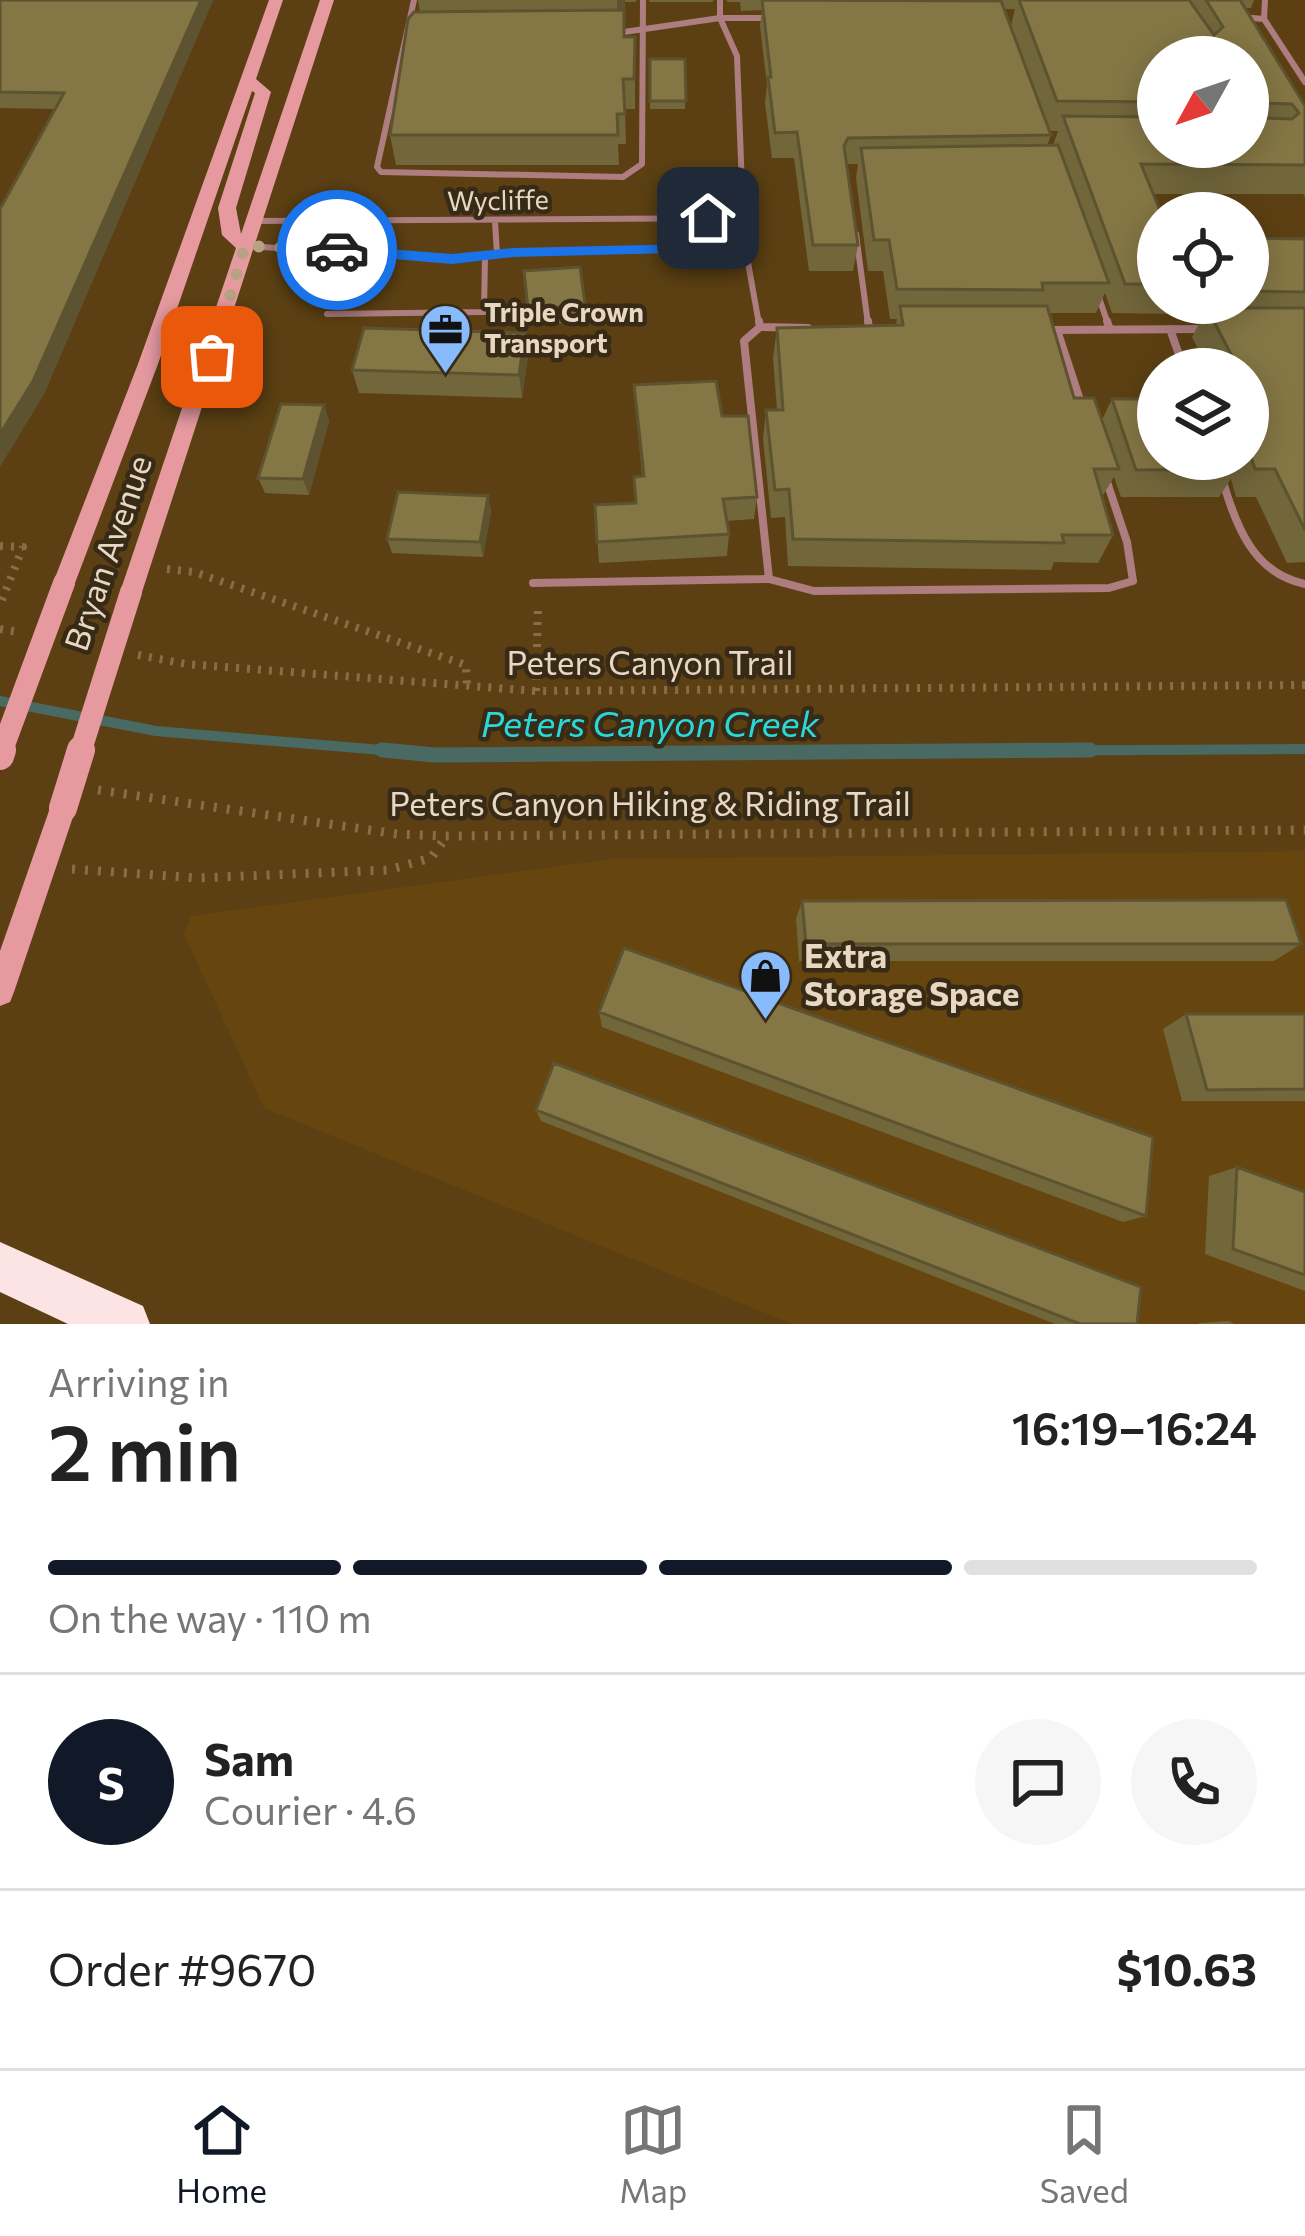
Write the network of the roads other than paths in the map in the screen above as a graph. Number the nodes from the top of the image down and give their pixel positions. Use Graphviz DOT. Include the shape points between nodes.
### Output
graph roads {
  1 [pos="276,0"];
  2 [pos="327,0"];
  3 [pos="414,0"];
  4 [pos="644,0"];
  5 [pos="720,0"];
  6 [pos="1264,0"];
  7 [pos="1227,16"];
  8 [pos="792,17"];
  9 [pos="720,18"];
  10 [pos="1264,19"];
  11 [pos="644,31"];
  12 [pos="594,33"];
  13 [pos="247,79"];
  14 [pos="1305,82"];
  15 [pos="854,216"];
  16 [pos="743,218"];
  17 [pos="253,221"];
  18 [pos="496,222"];
  19 [pos="245,246"];
  20 [pos="746,248"];
  21 [pos="497,254"];
  22 [pos="485,256"];
  23 [pos="1096,289"];
  24 [pos="327,314"];
  25 [pos="760,327"];
  26 [pos="826,328"];
  27 [pos="848,328"];
  28 [pos="869,328"];
  29 [pos="892,328"];
  30 [pos="1170,329"];
  31 [pos="1215,329"];
  32 [pos="1034,330"];
  33 [pos="1057,330"];
  34 [pos="1110,330"];
  35 [pos="1177,348"];
  36 [pos="1085,415"];
  37 [pos="1099,457"];
  38 [pos="1223,480"];
  39 [pos="769,579"];
  40 [pos="533,584"];
  41 [pos="1305,584"];
  42 [pos="0,756"];
  43 [pos="2,987"];
  44 [pos="0,1267"];
  45 [pos="125,1324"];
  1 -- 13 [label="main road, Bryan Avenue"];
  2 -- 17 [label="main road, Bryan Avenue"];
  3 -- 11 [label="lane" via="377,167 392,175 636,171"];
  4 -- 11 [label="lane"];
  5 -- 9 [label="lane"];
  6 -- 10 [label="lane"];
  7 -- 10 [label="lane"];
  8 -- 9 [label="lane"];
  9 -- 11 [label="lane"];
  9 -- 16 [label="lane" via="737,56"];
  10 -- 14 [label="lane"];
  11 -- 12 [label="lane"];
  13 -- 19 [label="main road" via="263,92 227,208 231,235"];
  13 -- 42 [label="main road, Bryan Avenue, bridge"];
  15 -- 28 [label="lane"];
  16 -- 18 [label="lane, Wycliffe"];
  16 -- 20 [label="lane"];
  17 -- 18 [label="lane, Wycliffe"];
  17 -- 19 [label="main road, Bryan Avenue"];
  18 -- 21 [label="lane"];
  19 -- 22 [label="lane, Wycliffe"];
  19 -- 43 [label="main road, Bryan Avenue, bridge"];
  20 -- 21 [label="lane, Wycliffe"];
  20 -- 25 [label="lane"];
  21 -- 22 [label="lane, Wycliffe"];
  22 -- 24 [label="lane" via="484,312"];
  23 -- 34 [label="lane"];
  25 -- 26 [label="lane"];
  25 -- 39 [label="lane" via="744,341"];
  27 -- 28 [label="lane"];
  28 -- 29 [label="lane"];
  30 -- 31 [label="lane"];
  30 -- 34 [label="lane"];
  30 -- 35 [label="lane"];
  32 -- 33 [label="lane"];
  33 -- 34 [label="lane"];
  33 -- 36 [label="lane"];
  37 -- 39 [label="lane" via="1133,581 1109,588 814,592"];
  38 -- 41 [label="lane" via="1264,570"];
  39 -- 40 [label="lane"];
  44 -- 45 [label="highway"];
}
